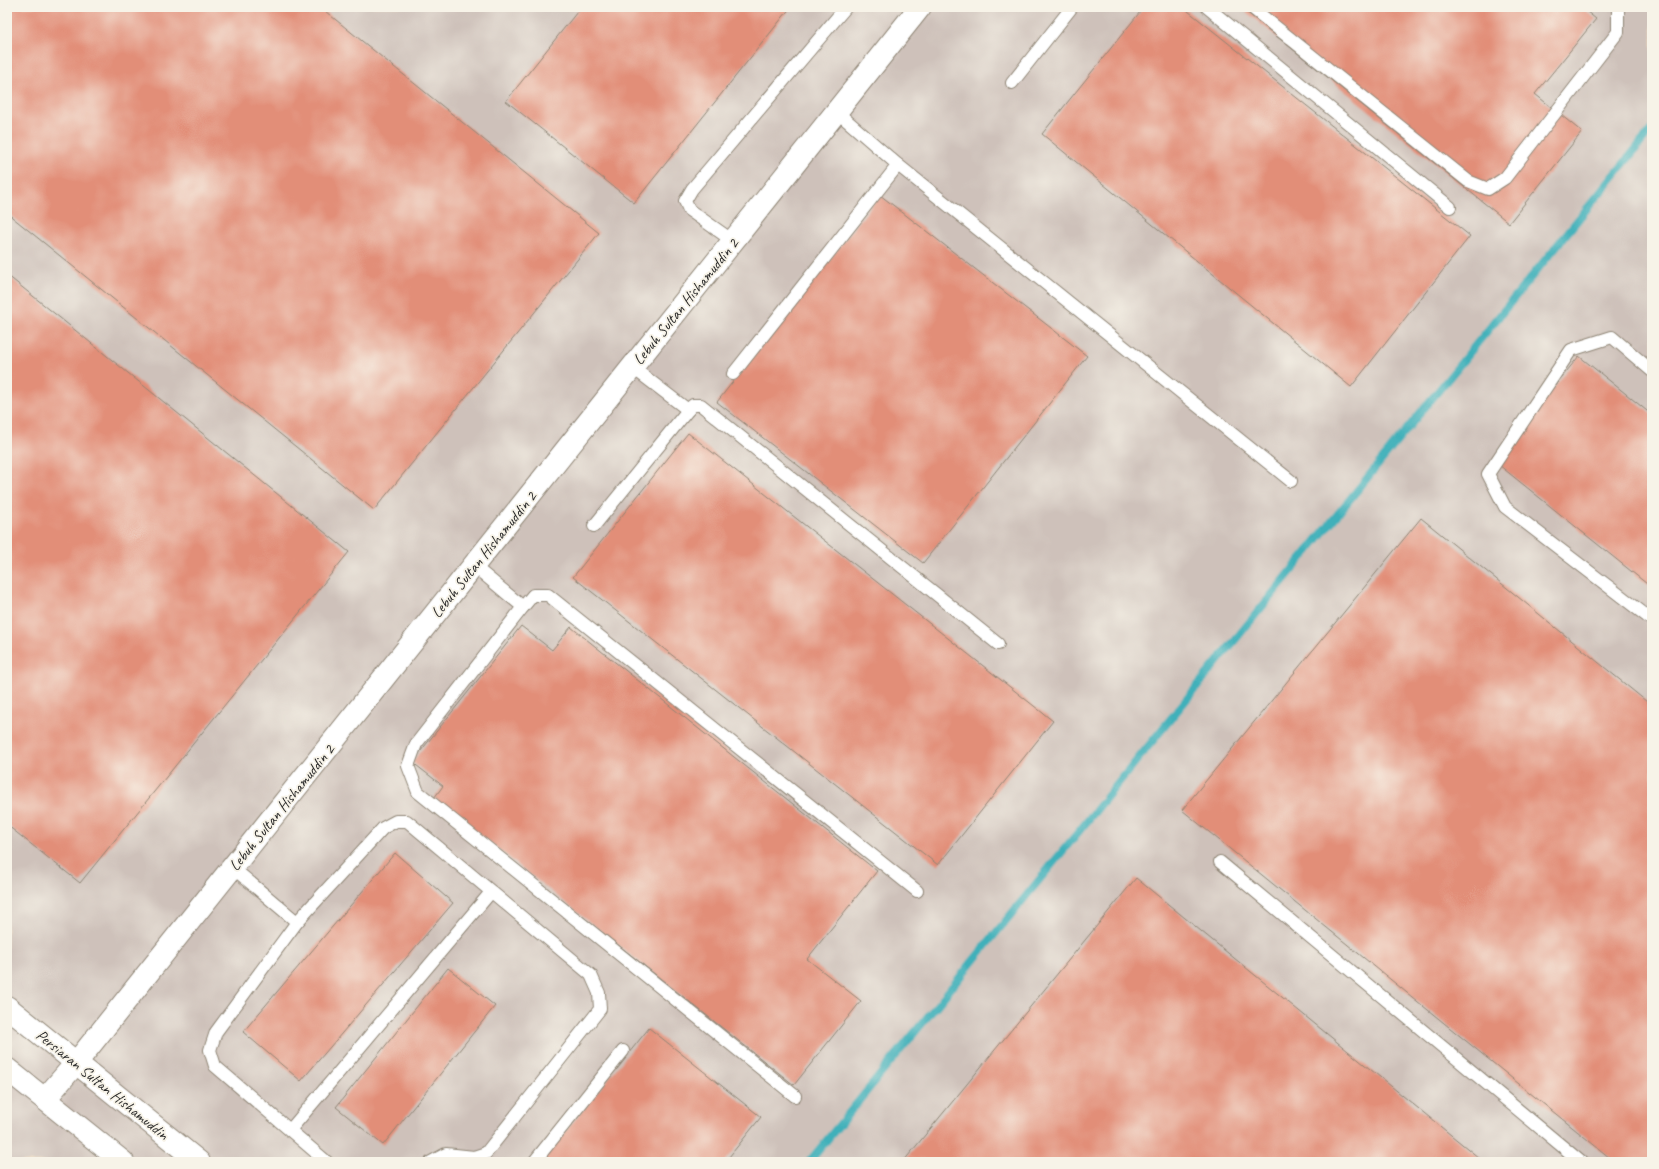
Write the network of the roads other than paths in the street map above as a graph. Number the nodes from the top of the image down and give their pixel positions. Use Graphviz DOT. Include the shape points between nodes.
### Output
graph roads {
  1 [pos="846,7"];
  2 [pos="920,7"];
  3 [pos="1072,7"];
  4 [pos="1207,7"];
  5 [pos="1251,7"];
  6 [pos="1618,7"];
  7 [pos="1012,83"];
  8 [pos="837,112"];
  9 [pos="898,165"];
  10 [pos="1450,207"];
  11 [pos="733,241"];
  12 [pos="632,367"];
  13 [pos="1652,371"];
  14 [pos="733,374"];
  15 [pos="688,410"];
  16 [pos="1291,481"];
  17 [pos="594,526"];
  18 [pos="474,566"];
  19 [pos="523,606"];
  20 [pos="1652,620"];
  21 [pos="998,644"];
  22 [pos="1220,862"];
  23 [pos="233,868"];
  24 [pos="917,891"];
  25 [pos="491,892"];
  26 [pos="297,922"];
  27 [pos="7,1007"];
  28 [pos="623,1051"];
  29 [pos="76,1063"];
  30 [pos="7,1069"];
  31 [pos="795,1096"];
  32 [pos="45,1099"];
  33 [pos="290,1130"];
  34 [pos="123,1162"];
  35 [pos="199,1162"];
  36 [pos="327,1162"];
  37 [pos="431,1162"];
  38 [pos="534,1162"];
  39 [pos="1581,1162"];
  1 -- 11 [label="lane" via="692,189 685,201 689,210"];
  2 -- 8 [label="street, Lebuh Sultan Hishamuddin 2"];
  3 -- 7 [label="lane"];
  4 -- 10 [label="lane"];
  5 -- 6 [label="lane" via="1468,181 1488,189 1505,178 1618,32"];
  8 -- 9 [label="lane"];
  8 -- 11 [label="street, Lebuh Sultan Hishamuddin 2"];
  9 -- 14 [label="lane"];
  9 -- 16 [label="lane"];
  11 -- 12 [label="street, Lebuh Sultan Hishamuddin 2"];
  12 -- 15 [label="lane"];
  12 -- 18 [label="street, Lebuh Sultan Hishamuddin 2"];
  13 -- 20 [label="lane" via="1612,336 1571,350 1488,474 1505,507"];
  15 -- 17 [label="lane"];
  15 -- 21 [label="lane" via="693,405 701,405"];
  18 -- 19 [label="lane"];
  18 -- 23 [label="street, Lebuh Sultan Hishamuddin 2"];
  19 -- 24 [label="lane" via="533,595 548,595"];
  19 -- 31 [label="lane" via="416,744 408,766 418,792"];
  22 -- 39 [label="lane"];
  23 -- 26 [label="lane"];
  23 -- 29 [label="street, Lebuh Sultan Hishamuddin 2"];
  25 -- 26 [label="lane" via="407,821 396,821 382,828"];
  25 -- 33 [label="lane"];
  25 -- 37 [label="lane" via="591,975 599,993 600,1009 486,1152 474,1157 446,1154"];
  26 -- 33 [label="lane" via="216,1032 210,1050 215,1066"];
  27 -- 29 [label="street, Persiaran Sultan Hishamuddin"];
  28 -- 38 [label="lane"];
  29 -- 32 [label="street, Lebuh Sultan Hishamuddin 2"];
  29 -- 35 [label="street, Persiaran Sultan Hishamuddin"];
  30 -- 32 [label="street"];
  32 -- 34 [label="street"];
  33 -- 36 [label="lane"];
}
